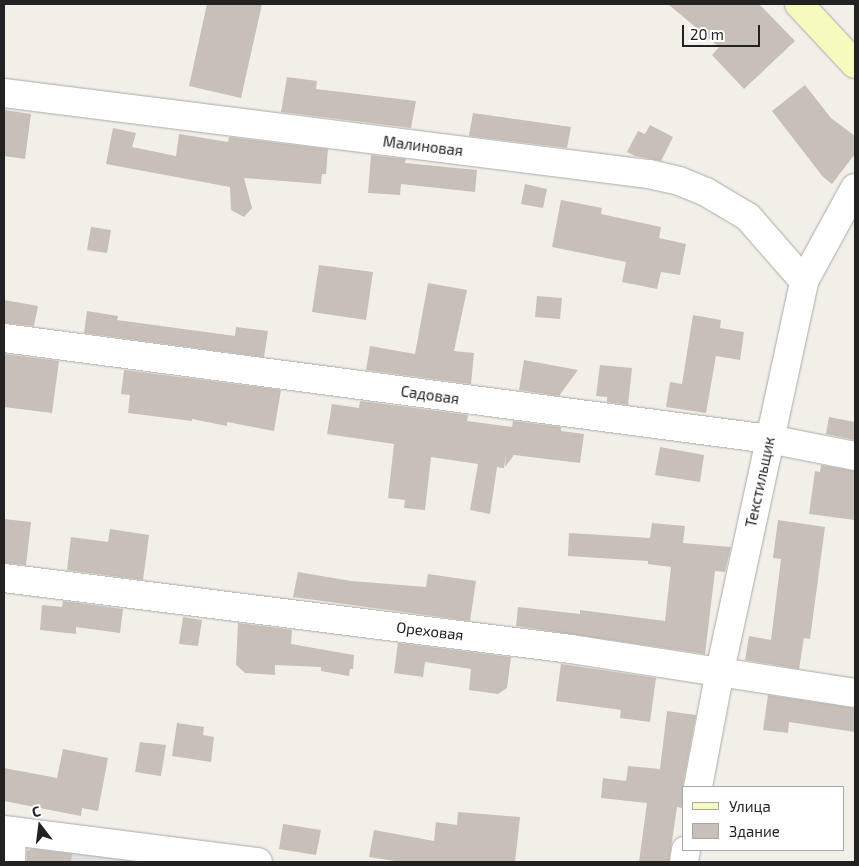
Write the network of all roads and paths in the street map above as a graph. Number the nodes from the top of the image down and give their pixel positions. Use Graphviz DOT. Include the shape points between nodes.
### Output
graph roads {
  1 [pos="799,4"];
  2 [pos="855,64"];
  3 [pos="4,93"];
  4 [pos="855,188"];
  5 [pos="804,281"];
  6 [pos="4,338"];
  7 [pos="769,439"];
  8 [pos="855,456"];
  9 [pos="4,578"];
  10 [pos="720,671"];
  11 [pos="855,693"];
  12 [pos="698,786"];
  13 [pos="8,831"];
  14 [pos="11,862"];
  15 [pos="258,862"];
  1 -- 2 [label="street"];
  3 -- 5 [label="street, Малиновая" via="649,174 679,181 706,192 748,217"];
  4 -- 5 [label="street, Текстильщик"];
  5 -- 7 [label="street, Текстильщик"];
  6 -- 7 [label="street, Садовая"];
  7 -- 8 [label="street, Садовая"];
  7 -- 10 [label="street, Текстильщик"];
  9 -- 10 [label="street, Ореховая" via="335,618"];
  10 -- 11 [label="street, Ореховая"];
  10 -- 12 [label="street, Текстильщик"];
  13 -- 14 [label="street"];
  13 -- 15 [label="street"];
}
